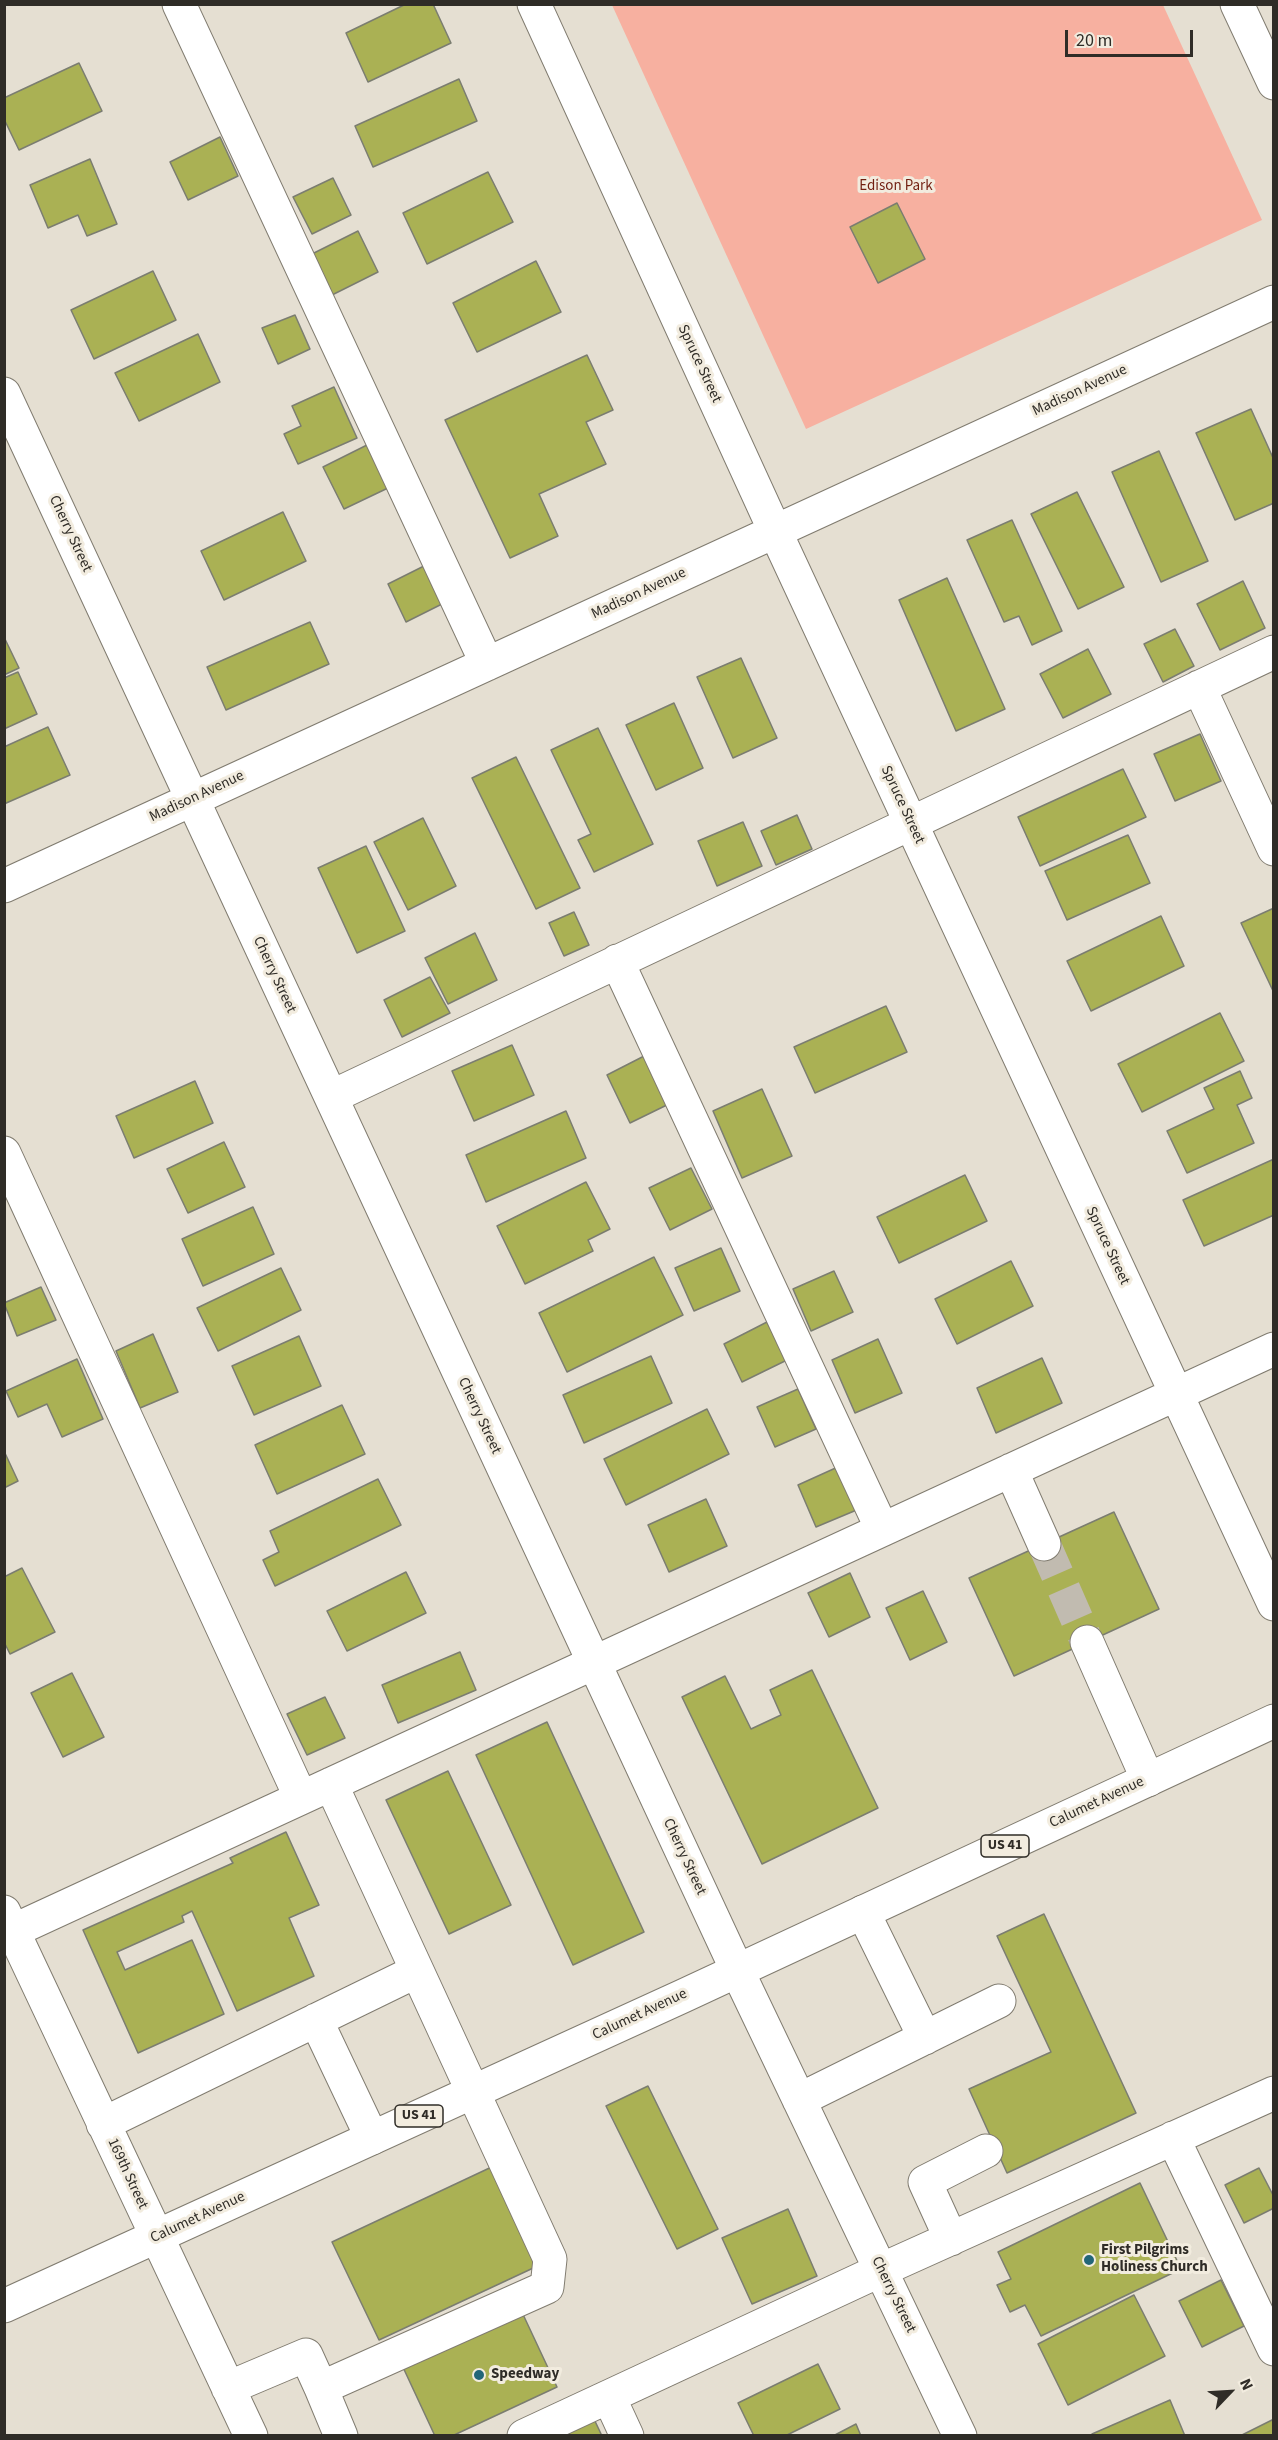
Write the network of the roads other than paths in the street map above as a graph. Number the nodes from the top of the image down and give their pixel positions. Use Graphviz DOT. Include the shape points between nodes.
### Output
graph roads {
  1 [pos="179,4"];
  2 [pos="534,4"];
  3 [pos="1237,4"];
  4 [pos="1274,83"];
  5 [pos="1274,302"];
  6 [pos="4,394"];
  7 [pos="775,531"];
  8 [pos="1274,652"];
  9 [pos="487,664"];
  10 [pos="1199,687"];
  11 [pos="192,800"];
  12 [pos="910,823"];
  13 [pos="1274,849"];
  14 [pos="4,886"];
  15 [pos="617,962"];
  16 [pos="331,1097"];
  17 [pos="4,1153"];
  18 [pos="1274,1349"];
  19 [pos="1176,1394"];
  20 [pos="1011,1470"];
  21 [pos="882,1529"];
  22 [pos="1044,1544"];
  23 [pos="1274,1604"];
  24 [pos="1087,1642"];
  25 [pos="594,1663"];
  26 [pos="1274,1721"];
  27 [pos="1149,1780"];
  28 [pos="331,1784"];
  29 [pos="301,1798"];
  30 [pos="863,1912"];
  31 [pos="8,1926"];
  32 [pos="737,1970"];
  33 [pos="417,1971"];
  34 [pos="999,2001"];
  35 [pos="316,2020"];
  36 [pos="925,2038"];
  37 [pos="473,2091"];
  38 [pos="1274,2093"];
  39 [pos="799,2100"];
  40 [pos="103,2124"];
  41 [pos="372,2138"];
  42 [pos="1173,2138"];
  43 [pos="986,2151"];
  44 [pos="156,2237"];
  45 [pos="951,2239"];
  46 [pos="881,2270"];
  47 [pos="4,2306"];
  48 [pos="1274,2349"];
  49 [pos="228,2388"];
  50 [pos="321,2388"];
  51 [pos="609,2397"];
  52 [pos="251,2436"];
  53 [pos="341,2436"];
  54 [pos="524,2436"];
  55 [pos="627,2436"];
  56 [pos="960,2436"];
  1 -- 9 [label="street"];
  2 -- 7 [label="street, Spruce Street"];
  3 -- 4 [label="street"];
  5 -- 7 [label="street, Madison Avenue"];
  6 -- 11 [label="street, Cherry Street"];
  7 -- 9 [label="street, Madison Avenue"];
  7 -- 12 [label="street, Spruce Street"];
  8 -- 10 [label="street"];
  9 -- 11 [label="street, Madison Avenue"];
  10 -- 12 [label="street"];
  10 -- 13 [label="street"];
  11 -- 14 [label="street, Madison Avenue"];
  11 -- 16 [label="street, Cherry Street"];
  12 -- 15 [label="street"];
  12 -- 19 [label="street, Spruce Street"];
  15 -- 16 [label="street"];
  15 -- 21 [label="street"];
  16 -- 25 [label="street, Cherry Street"];
  17 -- 29 [label="street"];
  18 -- 19 [label="street"];
  19 -- 20 [label="street"];
  19 -- 23 [label="street, Spruce Street"];
  20 -- 21 [label="street"];
  20 -- 22 [label="street"];
  21 -- 25 [label="street"];
  24 -- 27 [label="street"];
  25 -- 28 [label="street"];
  25 -- 32 [label="street, Cherry Street"];
  26 -- 27 [label="street, Calumet Avenue / US 41"];
  27 -- 30 [label="street, Calumet Avenue / US 41"];
  28 -- 29 [label="street"];
  28 -- 33 [label="street"];
  29 -- 31 [label="street"];
  30 -- 32 [label="street, Calumet Avenue / US 41"];
  30 -- 36 [label="street"];
  31 -- 40 [label="street, 169th Street"];
  32 -- 37 [label="street, Calumet Avenue / US 41"];
  32 -- 39 [label="street, Cherry Street"];
  33 -- 35 [label="street"];
  33 -- 37 [label="street"];
  34 -- 36 [label="street"];
  35 -- 40 [label="street"];
  35 -- 41 [label="street"];
  36 -- 39 [label="street"];
  37 -- 41 [label="street, Calumet Avenue / US 41"];
  37 -- 50 [label="street" via="550,2259 547,2287"];
  38 -- 42 [label="street"];
  39 -- 46 [label="street, Cherry Street"];
  40 -- 44 [label="street, 169th Street"];
  41 -- 44 [label="street, Calumet Avenue / US 41"];
  42 -- 45 [label="street"];
  42 -- 48 [label="street"];
  43 -- 45 [label="street" via="925,2182"];
  44 -- 47 [label="street, Calumet Avenue / US 41"];
  44 -- 49 [label="street, 169th Street"];
  45 -- 46 [label="street"];
  46 -- 51 [label="street"];
  46 -- 56 [label="street, Cherry Street"];
  49 -- 50 [label="street" via="306,2355"];
  49 -- 52 [label="street, 169th Street"];
  50 -- 53 [label="street"];
  51 -- 54 [label="street"];
  51 -- 55 [label="street"];
}
